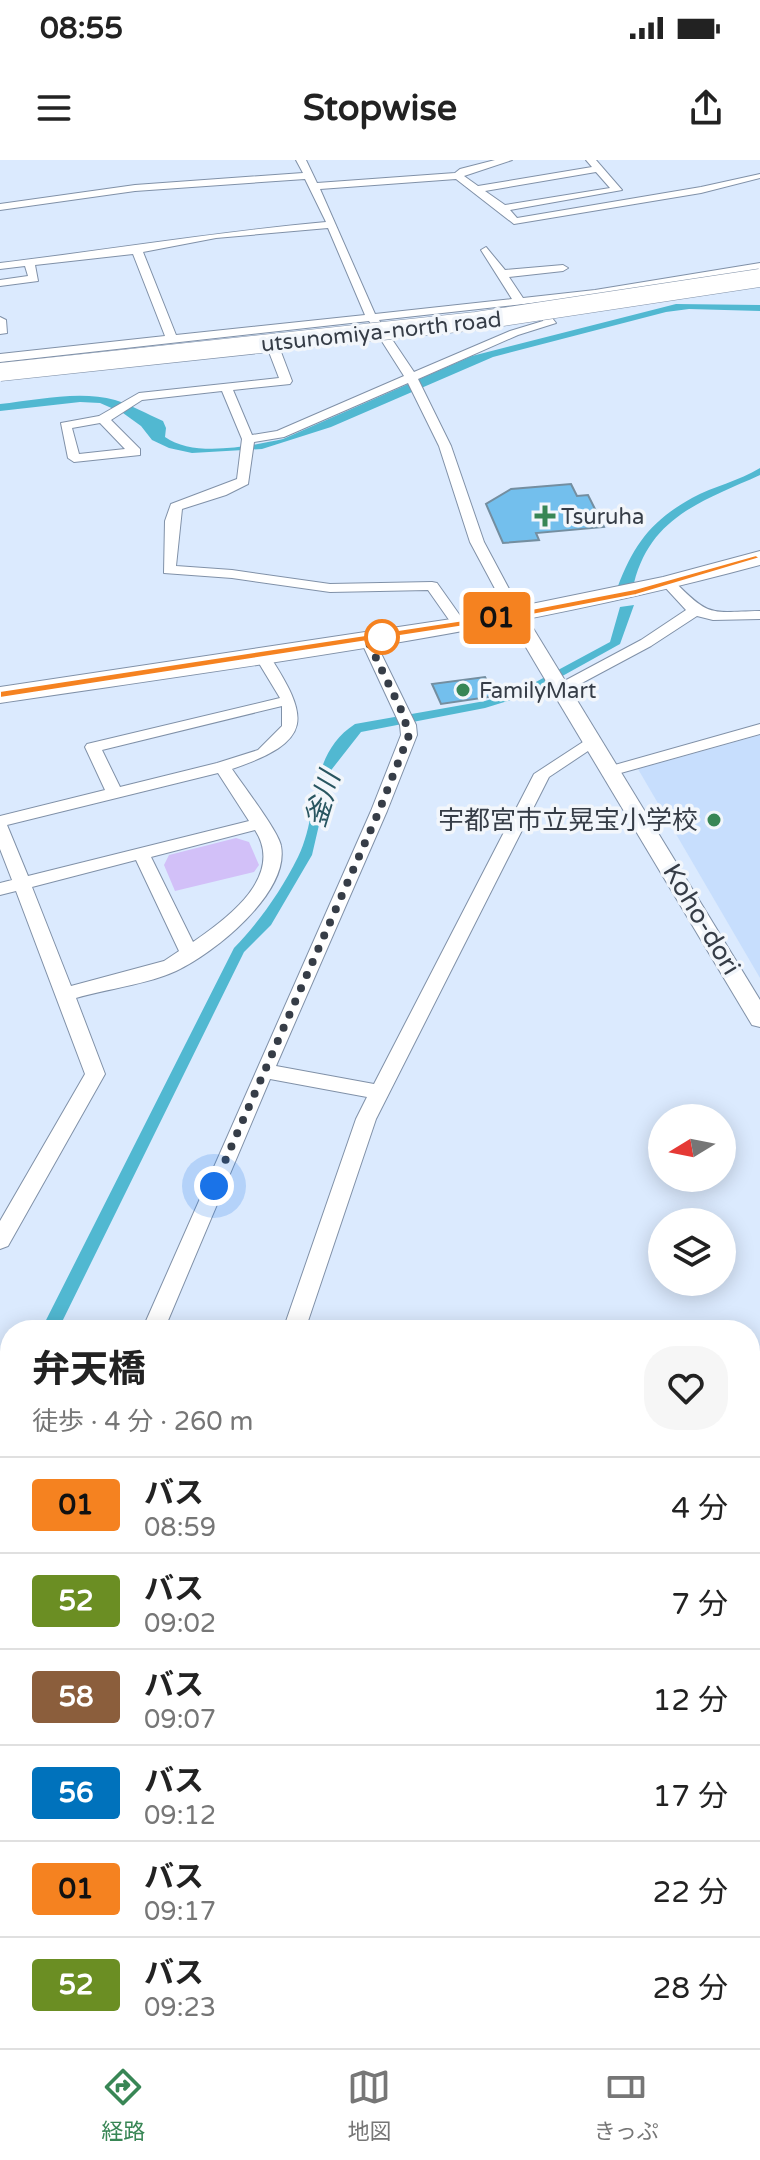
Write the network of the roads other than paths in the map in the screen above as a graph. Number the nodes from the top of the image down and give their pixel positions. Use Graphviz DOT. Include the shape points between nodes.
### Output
graph roads {
  1 [pos="301,160"];
  2 [pos="507,160"];
  3 [pos="591,160"];
  4 [pos="599,169"];
  5 [pos="458,176"];
  6 [pos="758,176"];
  7 [pos="311,181"];
  8 [pos="476,189"];
  9 [pos="0,207"];
  10 [pos="503,208"];
  11 [pos="332,225"];
  12 [pos="137,250"];
  13 [pos="486,250"];
  14 [pos="29,262"];
  15 [pos="0,266"];
  16 [pos="563,268"];
  17 [pos="760,268"];
  18 [pos="502,274"];
  19 [pos="760,280"];
  20 [pos="0,283"];
  21 [pos="520,302"];
  22 [pos="545,316"];
  23 [pos="373,319"];
  24 [pos="170,335"];
  25 [pos="384,336"];
  26 [pos="275,352"];
  27 [pos="0,360"];
  28 [pos="0,374"];
  29 [pos="412,377"];
  30 [pos="226,387"];
  31 [pos="103,419"];
  32 [pos="248,439"];
  33 [pos="760,558"];
  34 [pos="669,584"];
  35 [pos="695,611"];
  36 [pos="516,615"];
  37 [pos="760,615"];
  38 [pos="459,624"];
  39 [pos="367,639"];
  40 [pos="262,655"];
  41 [pos="555,681"];
  42 [pos="0,695"];
  43 [pos="289,700"];
  44 [pos="760,729"];
  45 [pos="592,743"];
  46 [pos="222,767"];
  47 [pos="610,771"];
  48 [pos="115,794"];
  49 [pos="0,821"];
  50 [pos="259,824"];
  51 [pos="0,827"];
  52 [pos="141,853"];
  53 [pos="22,883"];
  54 [pos="0,889"];
  55 [pos="190,954"];
  56 [pos="65,994"];
  57 [pos="760,1019"];
  58 [pos="264,1071"];
  59 [pos="380,1092"];
  60 [pos="1,1238"];
  61 [pos="157,1320"];
  62 [pos="297,1320"];
  1 -- 7 [label="street"];
  2 -- 5 [label="street"];
  3 -- 4 [label="street"];
  4 -- 8 [label="street"];
  4 -- 10 [label="street" via="617,190"];
  5 -- 7 [label="street"];
  5 -- 8 [label="street"];
  6 -- 10 [label="street" via="514,221"];
  7 -- 9 [label="street" via="135,188"];
  7 -- 11 [label="street"];
  8 -- 10 [label="street"];
  11 -- 12 [label="street" via="216,235"];
  11 -- 23 [label="street"];
  12 -- 14 [label="street"];
  12 -- 24 [label="street"];
  13 -- 18 [label="street"];
  14 -- 15 [label="street"];
  14 -- 20 [label="street" via="34,279"];
  16 -- 18 [label="street"];
  17 -- 21 [label="street"];
  17 -- 27 [label="highway, utsunomiya-north road" via="501,309"];
  18 -- 21 [label="street"];
  19 -- 22 [label="street"];
  19 -- 28 [label="highway, utsunomiya-north road, bridge" via="522,315"];
  21 -- 23 [label="street"];
  22 -- 25 [label="street"];
  22 -- 29 [label="street" via="550,323"];
  23 -- 25 [label="street"];
  23 -- 27 [label="street"];
  25 -- 28 [label="street"];
  25 -- 29 [label="street"];
  26 -- 30 [label="street" via="286,381"];
  29 -- 32 [label="street" via="280,434"];
  29 -- 36 [label="street" via="445,446 477,542"];
  30 -- 31 [label="street" via="139,397"];
  30 -- 32 [label="street"];
  31 -- 31 [label="street" via="65,426 74,458 135,452"];
  32 -- 38 [label="street" via="243,481 176,507 169,570 330,588 432,586"];
  33 -- 34 [label="highway"];
  34 -- 35 [label="street"];
  34 -- 36 [label="highway"];
  35 -- 37 [label="street"];
  35 -- 41 [label="street" via="665,634"];
  36 -- 38 [label="highway"];
  36 -- 41 [label="street, Koho-dori"];
  38 -- 39 [label="highway"];
  39 -- 40 [label="highway"];
  39 -- 58 [label="street" via="409,735"];
  40 -- 42 [label="highway"];
  40 -- 43 [label="street"];
  41 -- 45 [label="street, Koho-dori"];
  43 -- 46 [label="street" via="290,727 278,740 264,753"];
  43 -- 48 [label="street" via="93,747"];
  44 -- 47 [label="street"];
  45 -- 47 [label="street, Koho-dori"];
  45 -- 59 [label="street" via="542,774"];
  46 -- 48 [label="street"];
  46 -- 50 [label="street"];
  47 -- 57 [label="street, Koho-dori"];
  48 -- 49 [label="street"];
  50 -- 52 [label="street"];
  50 -- 55 [label="street" via="273,845 271,872 238,920"];
  51 -- 53 [label="street"];
  52 -- 53 [label="street"];
  52 -- 55 [label="street"];
  53 -- 54 [label="street"];
  53 -- 56 [label="street"];
  55 -- 56 [label="street" via="170,966"];
  56 -- 60 [label="street" via="95,1074"];
  58 -- 59 [label="street"];
  58 -- 61 [label="street"];
  59 -- 62 [label="street"];
}
